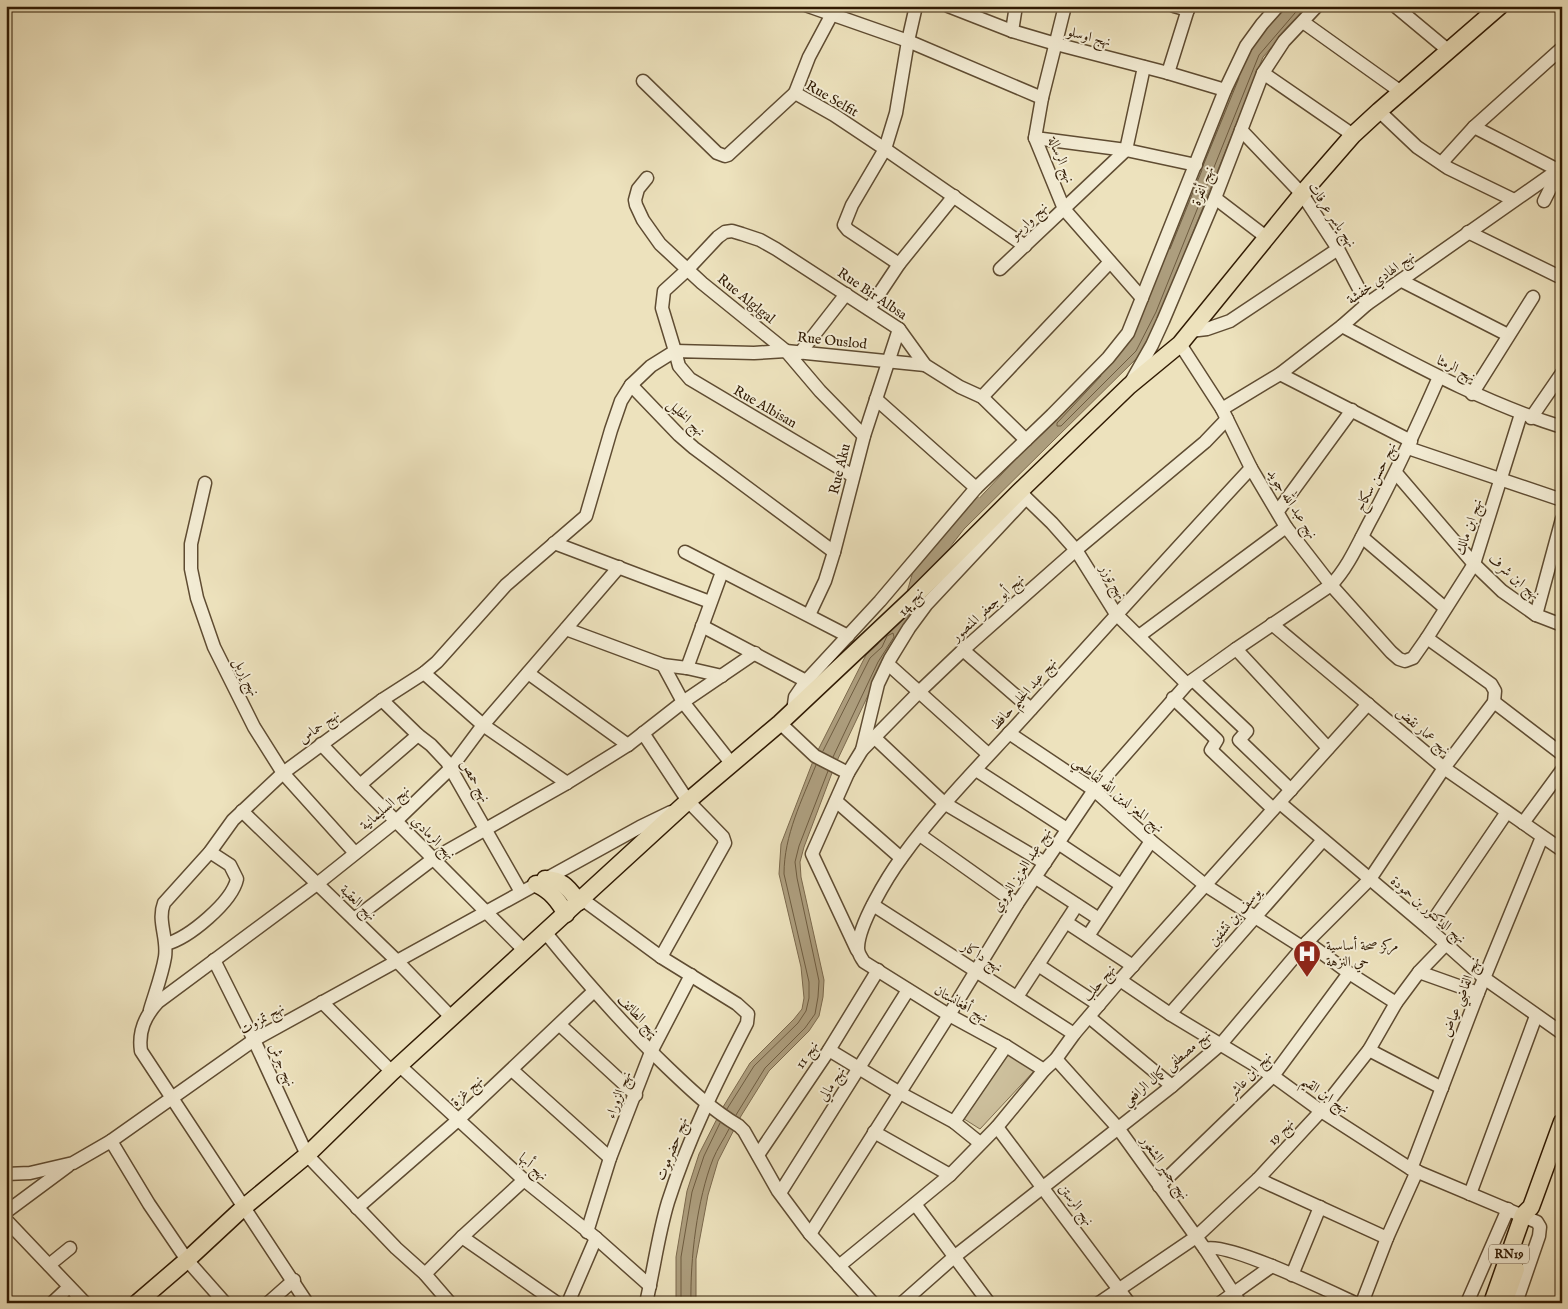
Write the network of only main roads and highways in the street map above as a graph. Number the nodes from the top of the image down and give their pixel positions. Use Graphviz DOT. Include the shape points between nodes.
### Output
graph roads {
  1 [pos="1497,7"];
  2 [pos="581,900"];
  3 [pos="566,914"];
  4 [pos="1562,1122"];
  5 [pos="1524,1213"];
  6 [pos="137,1303"];
  7 [pos="1492,1303"];
  8 [pos="1504,1303"];
  1 -- 2 [label="main road" via="1353,135 1185,337 1129,386 1023,495 796,709 731,763"];
  2 -- 3 [label="main road"];
  2 -- 3 [label="main road" via="556,880 541,881"];
  3 -- 6 [label="main road" via="307,1155"];
  4 -- 5 [label="main road, RN19"];
  5 -- 7 [label="main road, RN19"];
  5 -- 8 [label="main road, RN19"];
}
